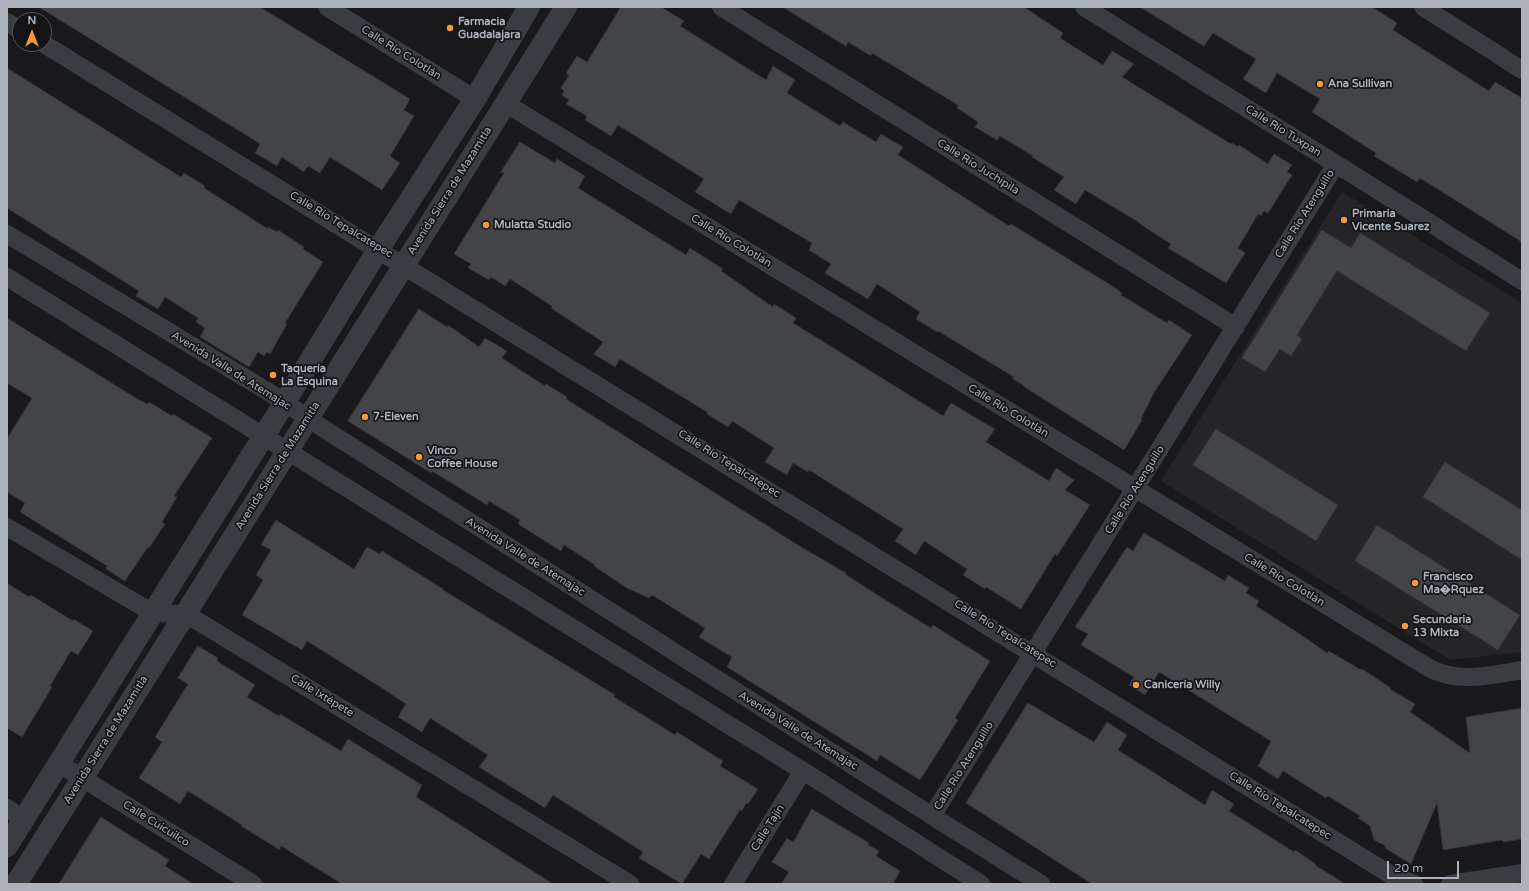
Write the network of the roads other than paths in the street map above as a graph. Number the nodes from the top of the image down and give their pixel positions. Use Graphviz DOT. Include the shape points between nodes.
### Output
graph roads {
  1 [pos="327,7"];
  2 [pos="530,7"];
  3 [pos="566,7"];
  4 [pos="721,7"];
  5 [pos="1084,7"];
  6 [pos="1423,7"];
  7 [pos="52,49"];
  8 [pos="1522,70"];
  9 [pos="475,99"];
  10 [pos="505,103"];
  11 [pos="1336,164"];
  12 [pos="7,234"];
  13 [pos="379,248"];
  14 [pos="405,264"];
  15 [pos="7,277"];
  16 [pos="1522,281"];
  17 [pos="1236,327"];
  18 [pos="285,402"];
  19 [pos="307,418"];
  20 [pos="263,436"];
  21 [pos="287,451"];
  22 [pos="1136,489"];
  23 [pos="7,527"];
  24 [pos="152,613"];
  25 [pos="186,614"];
  26 [pos="1035,652"];
  27 [pos="1522,670"];
  28 [pos="58,763"];
  29 [pos="803,771"];
  30 [pos="82,778"];
  31 [pos="15,814"];
  32 [pos="932,816"];
  33 [pos="7,846"];
  34 [pos="1522,873"];
  35 [pos="16,884"];
  36 [pos="253,884"];
  37 [pos="630,884"];
  38 [pos="733,884"];
  39 [pos="981,884"];
  40 [pos="1041,884"];
  41 [pos="1414,884"];
  42 [pos="1450,884"];
  1 -- 9 [label="street, Calle Río Colotlán"];
  2 -- 9 [label="street"];
  3 -- 10 [label="street, Avenida Sierra de Mazamitla"];
  4 -- 17 [label="street, Calle Río Juchipila"];
  5 -- 11 [label="street, Calle Río Tuxpan"];
  6 -- 8 [label="street"];
  7 -- 13 [label="street, Calle Río Tepalcatepec"];
  9 -- 13 [label="street"];
  10 -- 14 [label="street, Avenida Sierra de Mazamitla"];
  10 -- 22 [label="street, Calle Río Colotlán"];
  11 -- 16 [label="street, Calle Río Tuxpan"];
  11 -- 17 [label="street, Calle Río Atenguillo"];
  12 -- 18 [label="street, Avenida Valle de Atemajac"];
  13 -- 14 [label="street, Calle Río Tepalcatepec"];
  13 -- 18 [label="street"];
  14 -- 19 [label="street, Avenida Sierra de Mazamitla"];
  14 -- 26 [label="street, Calle Río Tepalcatepec"];
  15 -- 20 [label="street"];
  17 -- 22 [label="street, Calle Río Atenguillo"];
  18 -- 19 [label="street, Avenida Valle de Atemajac"];
  18 -- 20 [label="street"];
  19 -- 21 [label="street, Avenida Sierra de Mazamitla"];
  19 -- 32 [label="street, Avenida Valle de Atemajac"];
  20 -- 21 [label="street"];
  20 -- 24 [label="street"];
  21 -- 25 [label="street, Avenida Sierra de Mazamitla"];
  21 -- 29 [label="street"];
  22 -- 26 [label="street, Calle Río Atenguillo"];
  22 -- 27 [label="street, Calle Río Colotlán" via="1440,674 1466,678"];
  23 -- 24 [label="street, Calle Ixtépete"];
  24 -- 25 [label="street, Calle Ixtépete"];
  24 -- 28 [label="street"];
  25 -- 30 [label="street, Avenida Sierra de Mazamitla"];
  25 -- 37 [label="street, Calle Ixtépete"];
  26 -- 32 [label="street, Calle Río Atenguillo"];
  26 -- 41 [label="street, Calle Río Tepalcatepec" via="1391,875"];
  28 -- 30 [label="street, Calle Cuicuilco"];
  28 -- 31 [label="street"];
  29 -- 38 [label="street, Calle Tajín"];
  29 -- 39 [label="street"];
  30 -- 35 [label="street, Avenida Sierra de Mazamitla"];
  30 -- 36 [label="street, Calle Cuicuilco"];
  31 -- 33 [label="street"];
  32 -- 40 [label="street, Avenida Valle de Atemajac"];
  34 -- 42 [label="street"];
}
